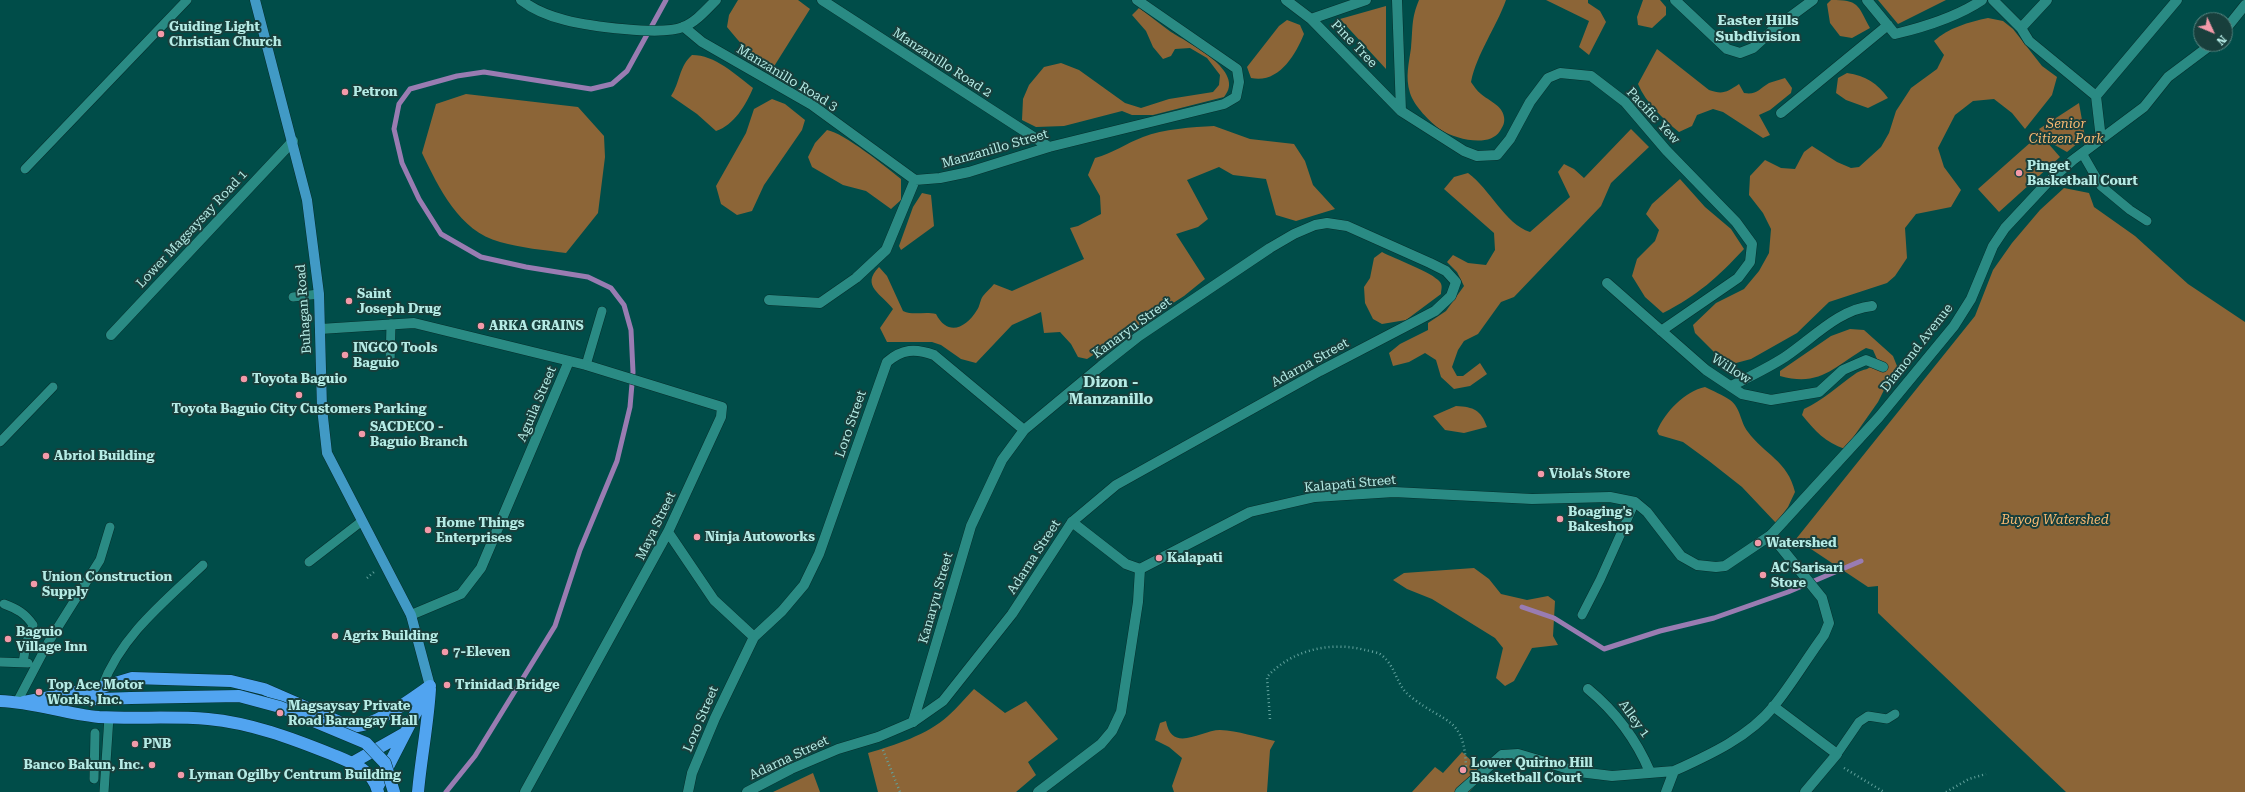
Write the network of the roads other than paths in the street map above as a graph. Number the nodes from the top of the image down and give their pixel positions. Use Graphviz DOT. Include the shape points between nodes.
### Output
graph roads {
  1 [pos="187,0"];
  2 [pos="255,0"];
  3 [pos="521,0"];
  4 [pos="716,0"];
  5 [pos="822,0"];
  6 [pos="1137,0"];
  7 [pos="1286,0"];
  8 [pos="1366,0"];
  9 [pos="1396,0"];
  10 [pos="1675,0"];
  11 [pos="1813,0"];
  12 [pos="1867,0"];
  13 [pos="1982,0"];
  14 [pos="1993,0"];
  15 [pos="2047,0"];
  16 [pos="2176,0"];
  17 [pos="2245,5"];
  18 [pos="1311,18"];
  19 [pos="2233,20"];
  20 [pos="1888,25"];
  21 [pos="684,27"];
  22 [pos="2021,28"];
  23 [pos="2201,52"];
  24 [pos="2096,96"];
  25 [pos="1401,111"];
  26 [pos="1782,113"];
  27 [pos="2101,139"];
  28 [pos="293,141"];
  29 [pos="1049,147"];
  30 [pos="2082,153"];
  31 [pos="25,170"];
  32 [pos="915,180"];
  33 [pos="2147,221"];
  34 [pos="1456,282"];
  35 [pos="1607,283"];
  36 [pos="319,294"];
  37 [pos="293,297"];
  38 [pos="769,300"];
  39 [pos="1872,306"];
  40 [pos="602,311"];
  41 [pos="391,324"];
  42 [pos="320,329"];
  43 [pos="1662,330"];
  44 [pos="111,335"];
  45 [pos="570,361"];
  46 [pos="390,365"];
  47 [pos="586,365"];
  48 [pos="1883,367"];
  49 [pos="1731,386"];
  50 [pos="52,387"];
  51 [pos="1024,430"];
  52 [pos="0,442"];
  53 [pos="1635,502"];
  54 [pos="362,521"];
  55 [pos="1072,522"];
  56 [pos="110,527"];
  57 [pos="668,532"];
  58 [pos="1770,535"];
  59 [pos="309,562"];
  60 [pos="203,565"];
  61 [pos="1140,569"];
  62 [pos="4,604"];
  63 [pos="411,615"];
  64 [pos="1582,615"];
  65 [pos="754,637"];
  66 [pos="0,662"];
  67 [pos="23,662"];
  68 [pos="430,686"];
  69 [pos="102,687"];
  70 [pos="1588,689"];
  71 [pos="13,701"];
  72 [pos="1773,706"];
  73 [pos="1895,714"];
  74 [pos="109,717"];
  75 [pos="428,717"];
  76 [pos="914,722"];
  77 [pos="95,733"];
  78 [pos="404,734"];
  79 [pos="1838,754"];
  80 [pos="352,763"];
  81 [pos="1674,771"];
  82 [pos="1650,772"];
  83 [pos="94,779"];
  84 [pos="1463,789"];
  85 [pos="377,790"];
  86 [pos="104,792"];
  87 [pos="394,792"];
  88 [pos="418,792"];
  89 [pos="525,792"];
  90 [pos="688,792"];
  91 [pos="747,792"];
  92 [pos="1038,792"];
  93 [pos="1666,792"];
  94 [pos="1805,792"];
  1 -- 31 [label="lane"];
  2 -- 28 [label="main road, Buhagan Road"];
  3 -- 21 [label="street" via="535,10 565,20 655,30"];
  4 -- 21 [label="street" via="701,16"];
  5 -- 29 [label="street, Manzanillo Road 2"];
  6 -- 29 [label="street, Manzanillo Street" via="1237,69 1239,82 1236,97 1224,104"];
  7 -- 18 [label="street, Pine Tree"];
  8 -- 18 [label="street"];
  9 -- 25 [label="street"];
  10 -- 11 [label="street" via="1727,49 1740,53 1753,48"];
  12 -- 20 [label="street"];
  13 -- 20 [label="street" via="1970,8 1916,29 1896,34"];
  14 -- 22 [label="street"];
  15 -- 22 [label="street"];
  16 -- 24 [label="street"];
  17 -- 19 [label="street"];
  18 -- 25 [label="street, Pine Tree"];
  20 -- 26 [label="street"];
  21 -- 32 [label="street, Manzanillo Road 3" via="702,42 812,105"];
  22 -- 24 [label="street" via="2029,41"];
  23 -- 27 [label="street, Diamond Avenue" via="2168,76 2144,107"];
  24 -- 27 [label="street"];
  25 -- 43 [label="street, Pacific Yew" via="1464,151 1477,156 1497,155 1510,139 1530,102 1548,78 1560,73 1591,76 1625,102 1666,150 1736,222 1752,244 1750,262 1738,278"];
  27 -- 30 [label="street, Diamond Avenue"];
  28 -- 36 [label="main road, Buhagan Road" via="307,200"];
  28 -- 44 [label="street, Lower Magsaysay Road 1"];
  29 -- 32 [label="street, Manzanillo Street" via="969,172"];
  30 -- 33 [label="lane" via="2101,186"];
  30 -- 58 [label="street, Diamond Avenue" via="2046,184 2005,228 1993,246 1971,299 1954,326 1879,417"];
  32 -- 38 [label="street" via="886,250 856,278 820,303"];
  34 -- 51 [label="street, Kanaryu Street" via="1446,271 1347,226 1327,223 1315,225 1270,248 1138,336"];
  34 -- 55 [label="street, Adarna Street" via="1451,296 1435,311 1320,371 1116,484"];
  35 -- 43 [label="street, Willow"];
  36 -- 37 [label="lane"];
  36 -- 42 [label="main road, Buhagan Road"];
  39 -- 49 [label="street" via="1863,307 1828,325 1785,357"];
  40 -- 47 [label="lane"];
  41 -- 42 [label="street, Aguila Street"];
  41 -- 45 [label="street, Aguila Street" via="414,323"];
  41 -- 46 [label="lane"];
  42 -- 54 [label="main road, Buhagan Road" via="322,408 327,453"];
  43 -- 49 [label="street, Willow" via="1706,370"];
  45 -- 47 [label="street, Maya Street"];
  45 -- 63 [label="street, Aguila Street" via="480,568 462,594"];
  47 -- 57 [label="street, Maya Street" via="722,407 723,412"];
  48 -- 49 [label="street, Willow" via="1866,360 1843,370 1819,392 1798,397 1771,400 1742,394"];
  50 -- 52 [label="lane"];
  51 -- 65 [label="street, Loro Street" via="934,355 920,350 906,350 895,354 887,362 819,554 804,586"];
  51 -- 76 [label="street, Kanaryu Street" via="1002,460 971,526"];
  53 -- 58 [label="street" via="1647,512 1682,556 1697,565 1725,566"];
  53 -- 61 [label="street, Kalapati Street" via="1610,497 1532,499 1394,492 1314,498 1250,512"];
  53 -- 64 [label="lane"];
  54 -- 59 [label="lane"];
  54 -- 63 [label="main road, Buhagan Road"];
  55 -- 61 [label="street" via="1126,564"];
  55 -- 76 [label="street, Adarna Street" via="1012,614 962,680 943,701"];
  56 -- 71 [label="lane" via="100,560"];
  57 -- 65 [label="street" via="714,600"];
  57 -- 89 [label="street, Maya Street"];
  58 -- 72 [label="street" via="1822,598 1829,623 1824,635"];
  60 -- 69 [label="lane" via="148,617 130,638 117,655"];
  61 -- 92 [label="street" via="1138,602 1121,712 1101,744"];
  62 -- 67 [label="lane" via="21,611 33,625"];
  63 -- 68 [label="main road, Buhagan Road"];
  65 -- 90 [label="street, Loro Street" via="720,706 692,773"];
  66 -- 67 [label="lane"];
  67 -- 71 [label="lane" via="28,663 28,669"];
  68 -- 69 [label="highway" via="406,703 361,727 351,727 264,689 231,681 132,678"];
  68 -- 75 [label="highway, Buhagan Road"];
  68 -- 78 [label="highway"];
  69 -- 71 [label="highway"];
  70 -- 82 [label="street, Alley 1" via="1606,704 1626,728 1640,748"];
  71 -- 74 [label="highway"];
  71 -- 87 [label="highway, bridge" via="239,696 280,707 366,743 385,763"];
  72 -- 79 [label="street"];
  72 -- 81 [label="street" via="1747,730 1711,755"];
  73 -- 79 [label="lane" via="1887,719 1868,716 1859,722"];
  74 -- 80 [label="highway" via="209,719 257,727 300,741"];
  74 -- 86 [label="lane"];
  75 -- 78 [label="highway"];
  75 -- 88 [label="highway, Buhagan Road"];
  76 -- 91 [label="street, Adarna Street" via="878,737 838,749"];
  77 -- 83 [label="lane"];
  78 -- 80 [label="highway"];
  78 -- 85 [label="highway"];
  79 -- 94 [label="street"];
  80 -- 85 [label="highway" via="370,775"];
  81 -- 82 [label="street"];
  81 -- 93 [label="street"];
  82 -- 84 [label="street" via="1612,776 1571,770 1518,754 1502,755"];
}
